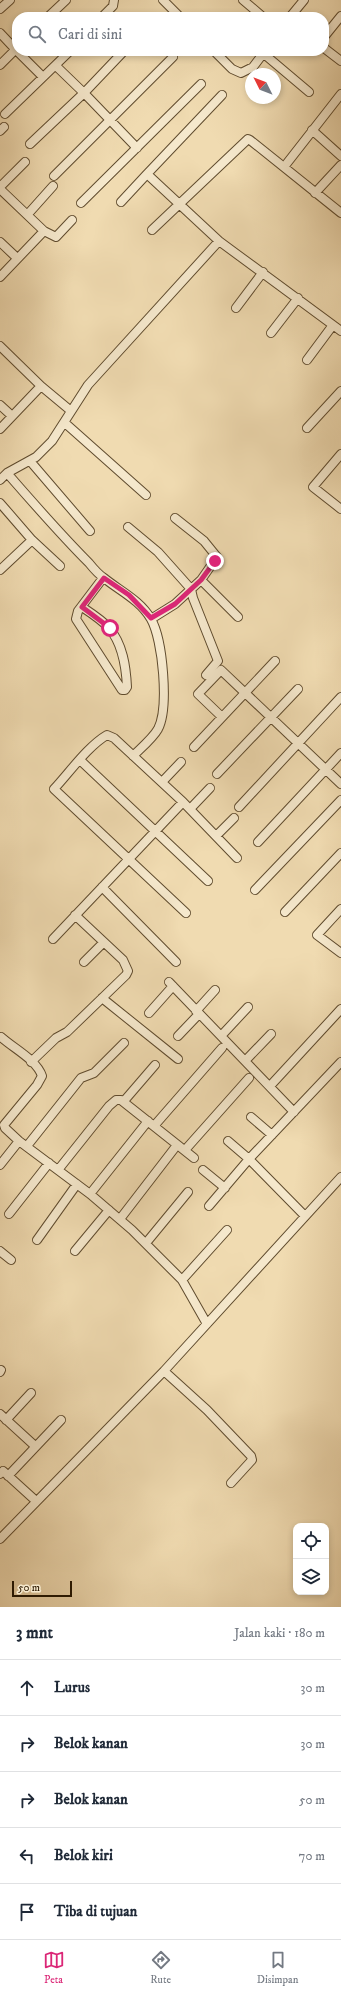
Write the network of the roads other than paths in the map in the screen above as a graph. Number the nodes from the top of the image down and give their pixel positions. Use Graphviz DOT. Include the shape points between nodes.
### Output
graph roads {
  1 [pos="10,0"];
  2 [pos="66,0"];
  3 [pos="114,0"];
  4 [pos="163,0"];
  5 [pos="243,0"];
  6 [pos="304,0"];
  7 [pos="0,8"];
  8 [pos="53,12"];
  9 [pos="107,12"];
  10 [pos="175,12"];
  11 [pos="257,12"];
  12 [pos="294,12"];
  13 [pos="341,16"];
  14 [pos="329,31"];
  15 [pos="0,34"];
  16 [pos="12,45"];
  17 [pos="329,52"];
  18 [pos="12,54"];
  19 [pos="23,56"];
  20 [pos="65,56"];
  21 [pos="119,56"];
  22 [pos="219,56"];
  23 [pos="262,56"];
  24 [pos="269,56"];
  25 [pos="173,57"];
  26 [pos="341,61"];
  27 [pos="0,65"];
  28 [pos="56,66"];
  29 [pos="43,77"];
  30 [pos="201,84"];
  31 [pos="309,92"];
  32 [pos="84,93"];
  33 [pos="222,95"];
  34 [pos="341,96"];
  35 [pos="5,114"];
  36 [pos="111,121"];
  37 [pos="312,130"];
  38 [pos="30,144"];
  39 [pos="137,148"];
  40 [pos="341,156"];
  41 [pos="25,162"];
  42 [pos="341,164"];
  43 [pos="284,167"];
  44 [pos="147,174"];
  45 [pos="54,176"];
  46 [pos="53,186"];
  47 [pos="0,188"];
  48 [pos="315,193"];
  49 [pos="121,202"];
  50 [pos="81,203"];
  51 [pos="179,203"];
  52 [pos="341,213"];
  53 [pos="28,214"];
  54 [pos="72,220"];
  55 [pos="152,230"];
  56 [pos="44,231"];
  57 [pos="219,241"];
  58 [pos="0,242"];
  59 [pos="17,258"];
  60 [pos="263,272"];
  61 [pos="0,277"];
  62 [pos="298,298"];
  63 [pos="236,308"];
  64 [pos="333,326"];
  65 [pos="341,331"];
  66 [pos="271,333"];
  67 [pos="0,346"];
  68 [pos="307,360"];
  69 [pos="41,386"];
  70 [pos="341,392"];
  71 [pos="0,405"];
  72 [pos="71,411"];
  73 [pos="12,416"];
  74 [pos="65,423"];
  75 [pos="307,428"];
  76 [pos="0,430"];
  77 [pos="341,454"];
  78 [pos="30,461"];
  79 [pos="7,473"];
  80 [pos="0,480"];
  81 [pos="146,495"];
  82 [pos="0,503"];
  83 [pos="341,509"];
  84 [pos="175,518"];
  85 [pos="128,527"];
  86 [pos="90,531"];
  87 [pos="32,540"];
  88 [pos="60,566"];
  89 [pos="0,570"];
  90 [pos="104,578"];
  91 [pos="201,580"];
  92 [pos="191,589"];
  93 [pos="82,607"];
  94 [pos="238,617"];
  95 [pos="151,618"];
  96 [pos="275,661"];
  97 [pos="206,675"];
  98 [pos="298,690"];
  99 [pos="245,693"];
  100 [pos="341,697"];
  101 [pos="222,717"];
  102 [pos="271,718"];
  103 [pos="298,743"];
  104 [pos="194,747"];
  105 [pos="341,753"];
  106 [pos="133,756"];
  107 [pos="80,760"];
  108 [pos="181,762"];
  109 [pos="325,770"];
  110 [pos="217,774"];
  111 [pos="162,782"];
  112 [pos="341,784"];
  113 [pos="210,788"];
  114 [pos="341,800"];
  115 [pos="183,802"];
  116 [pos="239,807"];
  117 [pos="190,810"];
  118 [pos="234,818"];
  119 [pos="156,830"];
  120 [pos="216,836"];
  121 [pos="258,842"];
  122 [pos="341,853"];
  123 [pos="130,858"];
  124 [pos="237,858"];
  125 [pos="208,881"];
  126 [pos="102,887"];
  127 [pos="255,890"];
  128 [pos="341,909"];
  129 [pos="286,912"];
  130 [pos="186,913"];
  131 [pos="75,915"];
  132 [pos="53,939"];
  133 [pos="103,943"];
  134 [pos="341,953"];
  135 [pos="84,962"];
  136 [pos="176,962"];
  137 [pos="216,990"];
  138 [pos="102,998"];
  139 [pos="248,1007"];
  140 [pos="341,1009"];
  141 [pos="148,1012"];
  142 [pos="198,1013"];
  143 [pos="272,1034"];
  144 [pos="178,1036"];
  145 [pos="221,1036"];
  146 [pos="1,1037"];
  147 [pos="124,1043"];
  148 [pos="222,1048"];
  149 [pos="178,1060"];
  150 [pos="245,1061"];
  151 [pos="31,1062"];
  152 [pos="341,1062"];
  153 [pos="155,1065"];
  154 [pos="249,1078"];
  155 [pos="270,1086"];
  156 [pos="124,1101"];
  157 [pos="294,1112"];
  158 [pos="251,1116"];
  159 [pos="151,1124"];
  160 [pos="272,1135"];
  161 [pos="19,1141"];
  162 [pos="228,1141"];
  163 [pos="178,1145"];
  164 [pos="27,1146"];
  165 [pos="185,1150"];
  166 [pos="194,1158"];
  167 [pos="249,1159"];
  168 [pos="49,1163"];
  169 [pos="0,1165"];
  170 [pos="58,1170"];
  171 [pos="203,1170"];
  172 [pos="341,1177"];
  173 [pos="77,1184"];
  174 [pos="225,1188"];
  175 [pos="188,1192"];
  176 [pos="90,1194"];
  177 [pos="209,1206"];
  178 [pos="109,1210"];
  179 [pos="9,1214"];
  180 [pos="305,1216"];
  181 [pos="120,1220"];
  182 [pos="227,1230"];
  183 [pos="37,1240"];
  184 [pos="146,1243"];
  185 [pos="0,1251"];
  186 [pos="75,1251"];
  187 [pos="11,1260"];
  188 [pos="182,1280"];
  189 [pos="207,1324"];
  190 [pos="164,1371"];
  191 [pos="31,1393"];
  192 [pos="3,1417"];
  193 [pos="61,1420"];
  194 [pos="35,1446"];
  195 [pos="3,1472"];
  196 [pos="232,1483"];
  197 [pos="36,1501"];
  198 [pos="0,1539"];
  1 -- 7 [label="street"];
  2 -- 8 [label="street"];
  3 -- 9 [label="street" via="113,6"];
  4 -- 10 [label="street"];
  5 -- 11 [label="street"];
  6 -- 12 [label="street"];
  13 -- 14 [label="street"];
  15 -- 16 [label="street"];
  17 -- 26 [label="street"];
  18 -- 27 [label="street"];
  19 -- 29 [label="street"];
  20 -- 28 [label="street"];
  21 -- 32 [label="street"];
  22 -- 23 [label="street" via="232,69 242,73 253,67"];
  24 -- 31 [label="street"];
  25 -- 36 [label="street"];
  28 -- 29 [label="street"];
  28 -- 32 [label="street"];
  29 -- 35 [label="street"];
  30 -- 39 [label="street"];
  32 -- 36 [label="street"];
  32 -- 38 [label="street"];
  33 -- 44 [label="street"];
  34 -- 37 [label="street"];
  36 -- 39 [label="street"];
  36 -- 45 [label="street"];
  37 -- 40 [label="street"];
  37 -- 43 [label="street"];
  39 -- 50 [label="street"];
  41 -- 47 [label="street"];
  42 -- 48 [label="street"];
  43 -- 48 [label="street"];
  43 -- 51 [label="street" via="248,139"];
  44 -- 49 [label="street"];
  44 -- 51 [label="street"];
  46 -- 53 [label="street"];
  47 -- 53 [label="street"];
  48 -- 52 [label="street"];
  51 -- 55 [label="street"];
  51 -- 57 [label="street"];
  53 -- 56 [label="street"];
  54 -- 56 [label="street" via="56,237"];
  56 -- 59 [label="street"];
  57 -- 60 [label="street"];
  57 -- 72 [label="street" via="98,373"];
  58 -- 59 [label="street"];
  59 -- 61 [label="street"];
  60 -- 62 [label="street"];
  60 -- 63 [label="street"];
  62 -- 64 [label="street"];
  62 -- 66 [label="street"];
  64 -- 65 [label="street"];
  64 -- 68 [label="street"];
  67 -- 69 [label="street"];
  69 -- 72 [label="street"];
  69 -- 73 [label="street"];
  70 -- 75 [label="street"];
  71 -- 73 [label="street"];
  72 -- 74 [label="street"];
  73 -- 76 [label="street"];
  74 -- 78 [label="street" via="52,441"];
  74 -- 81 [label="street"];
  77 -- 83 [label="street" via="313,487"];
  78 -- 79 [label="street"];
  78 -- 86 [label="street"];
  79 -- 80 [label="street"];
  79 -- 90 [label="street" via="63,538"];
  82 -- 87 [label="street"];
  84 -- 91 [label="street" via="204,541 217,557"];
  85 -- 92 [label="street" via="158,552"];
  87 -- 88 [label="street"];
  87 -- 89 [label="street"];
  90 -- 93 [label="street"];
  90 -- 95 [label="street" via="129,595"];
  91 -- 92 [label="street"];
  91 -- 94 [label="street"];
  92 -- 95 [label="street" via="175,604"];
  92 -- 97 [label="street" via="218,662"];
  93 -- 93 [label="street" via="110,628 121,649 126,666 125,690 122,690 76,619 76,614"];
  95 -- 106 [label="street" via="160,642 162,657 164,687 160,718 158,729"];
  96 -- 99 [label="street"];
  98 -- 102 [label="street"];
  99 -- 101 [label="street"];
  99 -- 101 [label="street" via="221,670 198,694"];
  99 -- 102 [label="street"];
  100 -- 103 [label="street"];
  101 -- 104 [label="street"];
  102 -- 103 [label="street"];
  102 -- 110 [label="street"];
  103 -- 109 [label="street"];
  103 -- 116 [label="street"];
  105 -- 109 [label="street"];
  106 -- 107 [label="street" via="114,738 107,735"];
  106 -- 111 [label="street"];
  107 -- 119 [label="street"];
  107 -- 123 [label="street" via="54,790"];
  108 -- 111 [label="street"];
  109 -- 112 [label="street"];
  109 -- 121 [label="street"];
  111 -- 115 [label="street"];
  113 -- 117 [label="street"];
  114 -- 127 [label="street"];
  115 -- 117 [label="street"];
  115 -- 119 [label="street"];
  117 -- 120 [label="street"];
  118 -- 120 [label="street"];
  119 -- 123 [label="street"];
  119 -- 125 [label="street"];
  120 -- 124 [label="street"];
  122 -- 129 [label="street"];
  123 -- 126 [label="street"];
  123 -- 130 [label="street"];
  126 -- 131 [label="street"];
  126 -- 136 [label="street"];
  128 -- 134 [label="street" via="317,935"];
  131 -- 132 [label="street"];
  131 -- 133 [label="street"];
  133 -- 135 [label="street"];
  133 -- 138 [label="street" via="123,960 128,971 126,976"];
  137 -- 142 [label="street"];
  138 -- 149 [label="street"];
  138 -- 151 [label="street"];
  139 -- 145 [label="street"];
  140 -- 155 [label="street"];
  141 -- 142 [label="street" via="171,984"];
  142 -- 144 [label="street"];
  142 -- 145 [label="street"];
  143 -- 150 [label="street"];
  145 -- 150 [label="street"];
  146 -- 151 [label="street"];
  147 -- 164 [label="street" via="94,1073 81,1078"];
  148 -- 159 [label="street"];
  150 -- 155 [label="street"];
  151 -- 161 [label="street" via="40,1071 40,1080 4,1125"];
  152 -- 157 [label="street"];
  153 -- 156 [label="street"];
  154 -- 165 [label="street"];
  155 -- 157 [label="street"];
  156 -- 159 [label="street"];
  156 -- 170 [label="street" via="116,1100 109,1106"];
  157 -- 160 [label="street"];
  158 -- 160 [label="street"];
  159 -- 163 [label="street"];
  159 -- 176 [label="street"];
  160 -- 167 [label="street"];
  161 -- 164 [label="street"];
  161 -- 169 [label="street"];
  162 -- 167 [label="street"];
  163 -- 165 [label="street"];
  163 -- 181 [label="street"];
  164 -- 168 [label="street"];
  165 -- 166 [label="street"];
  167 -- 174 [label="street"];
  167 -- 180 [label="street"];
  168 -- 170 [label="street"];
  168 -- 179 [label="street"];
  170 -- 173 [label="street"];
  171 -- 174 [label="street"];
  172 -- 180 [label="street"];
  173 -- 176 [label="street"];
  173 -- 183 [label="street"];
  174 -- 177 [label="street"];
  175 -- 184 [label="street"];
  176 -- 178 [label="street"];
  178 -- 181 [label="street"];
  178 -- 186 [label="street"];
  180 -- 189 [label="street"];
  181 -- 184 [label="street"];
  182 -- 188 [label="street"];
  184 -- 188 [label="street"];
  185 -- 187 [label="street"];
  188 -- 189 [label="street"];
  189 -- 190 [label="street"];
  190 -- 196 [label="street" via="207,1410 250,1456 252,1460"];
  190 -- 197 [label="street"];
  191 -- 192 [label="street"];
  192 -- 194 [label="street"];
  193 -- 194 [label="street"];
  194 -- 195 [label="street"];
  195 -- 197 [label="street"];
  197 -- 198 [label="street"];
}
